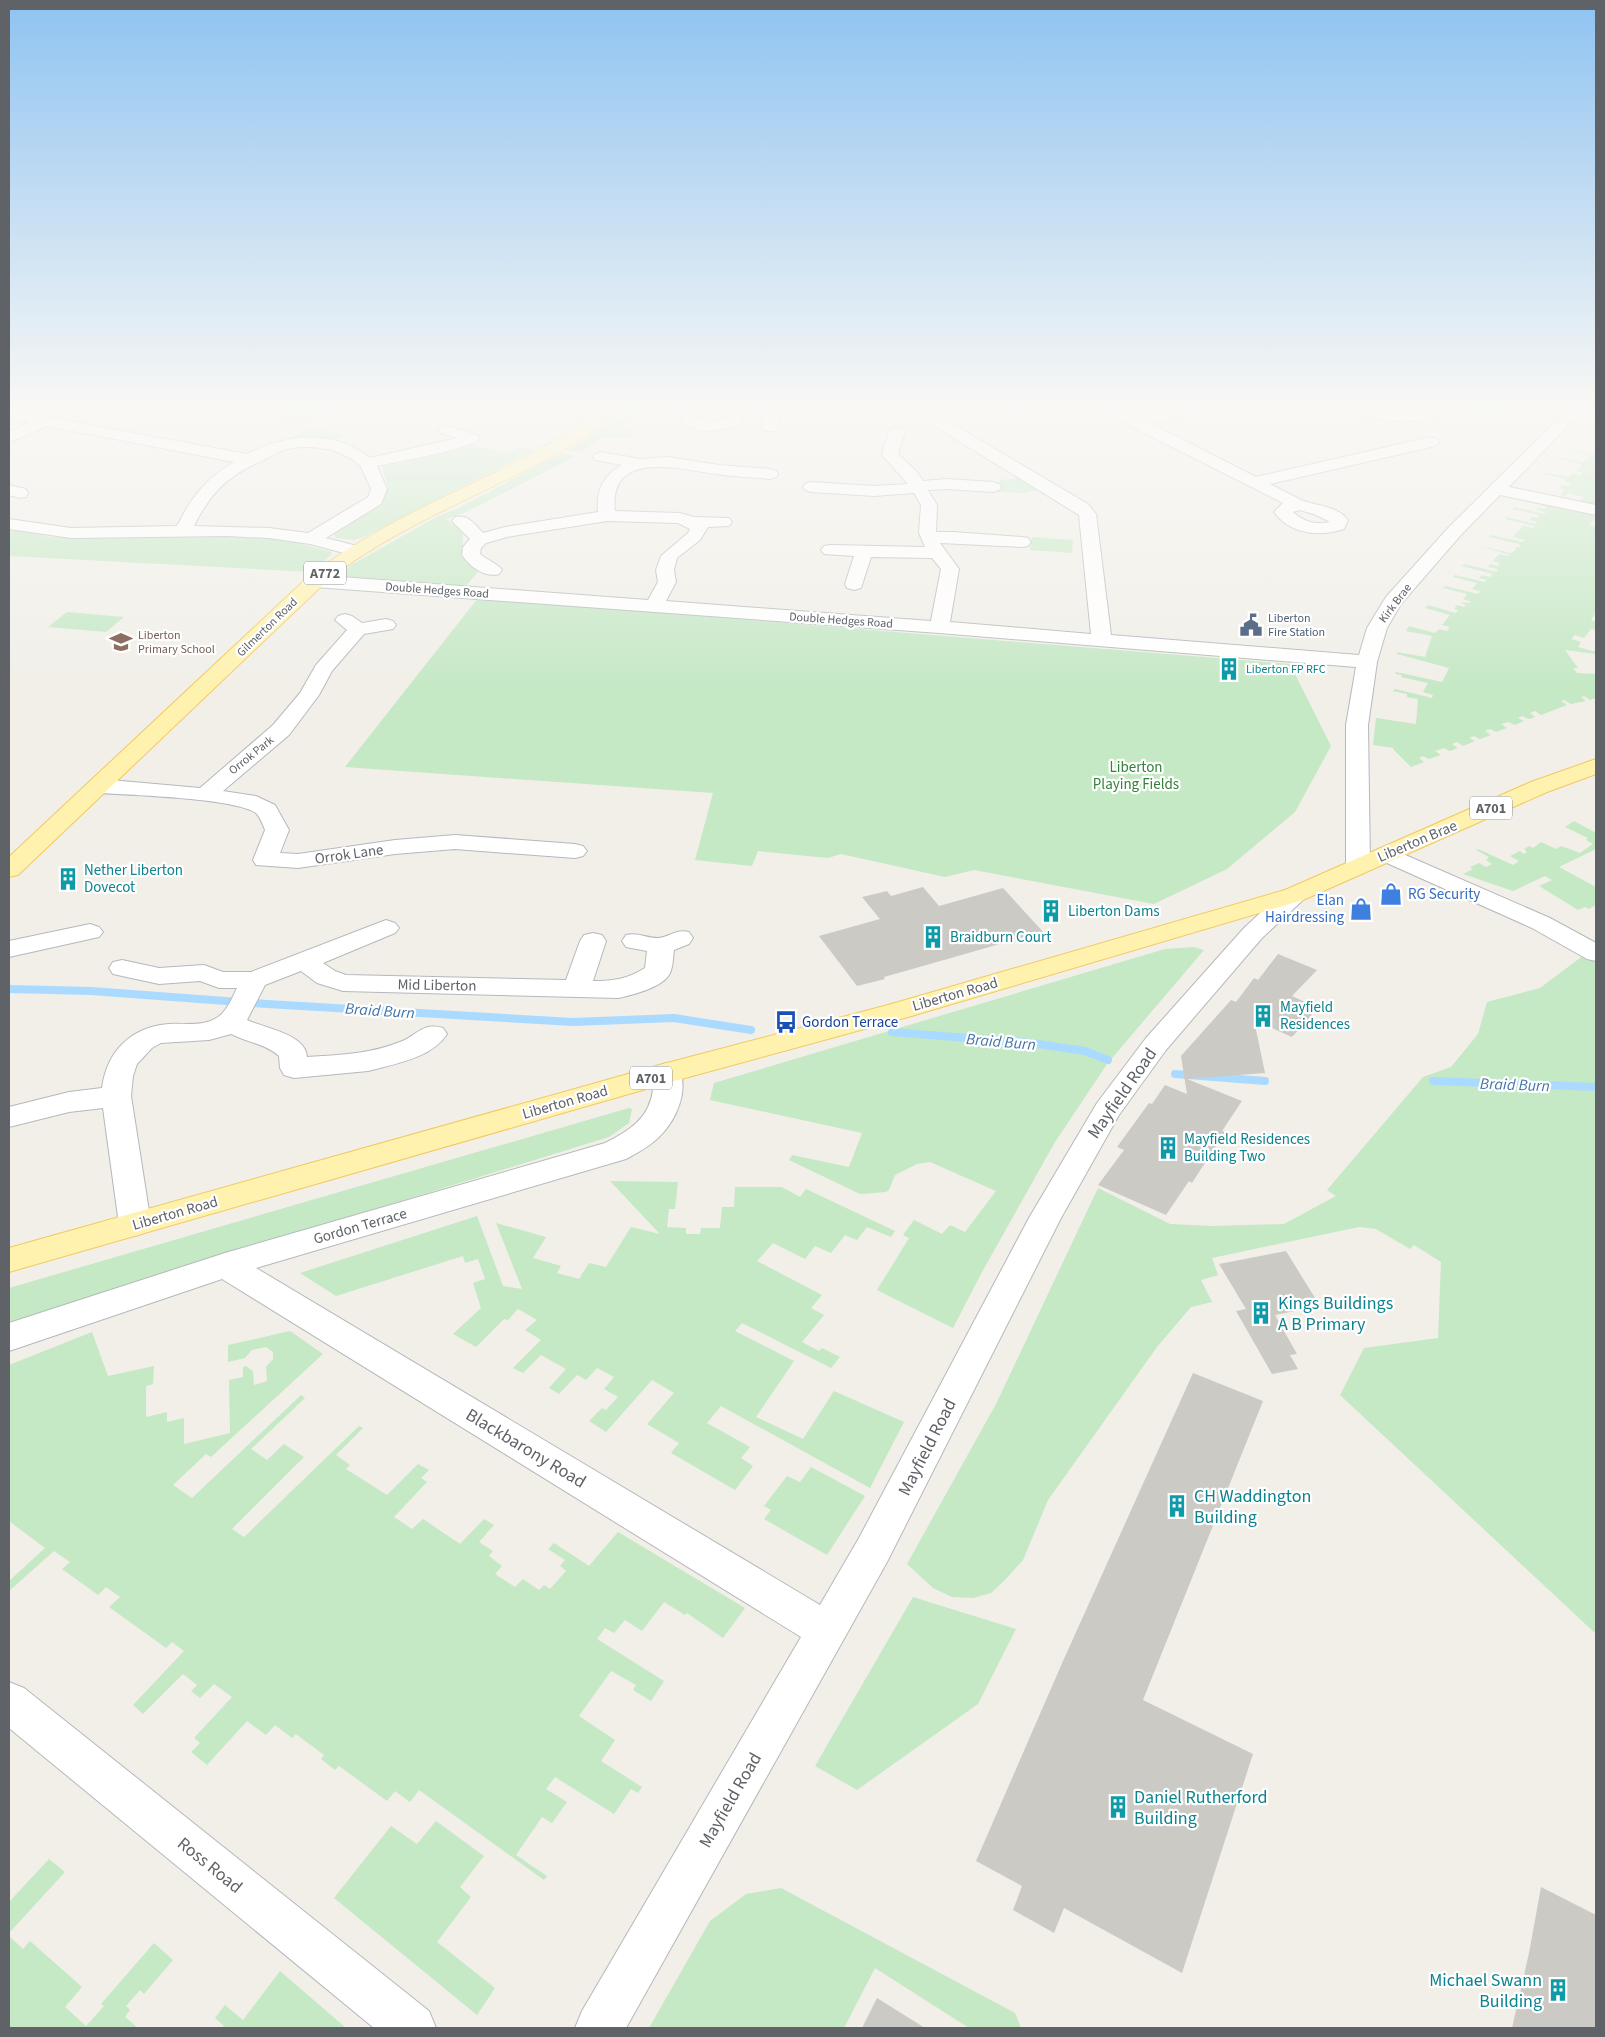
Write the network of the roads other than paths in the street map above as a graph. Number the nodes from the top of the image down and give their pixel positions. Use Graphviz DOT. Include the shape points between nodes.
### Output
graph roads {
  1 [pos="201,500"];
  2 [pos="375,500"];
  3 [pos="453,500"];
  4 [pos="605,500"];
  5 [pos="926,500"];
  6 [pos="1069,500"];
  7 [pos="1289,500"];
  8 [pos="1485,500"];
  9 [pos="1549,500"];
  10 [pos="1299,505"];
  11 [pos="1596,510"];
  12 [pos="607,516"];
  13 [pos="462,521"];
  14 [pos="692,522"];
  15 [pos="723,522"];
  16 [pos="9,524"];
  17 [pos="183,532"];
  18 [pos="311,539"];
  19 [pos="480,539"];
  20 [pos="1022,542"];
  21 [pos="932,545"];
  22 [pos="355,550"];
  23 [pos="830,550"];
  24 [pos="864,552"];
  25 [pos="493,570"];
  26 [pos="315,581"];
  27 [pos="854,584"];
  28 [pos="653,607"];
  29 [pos="386,625"];
  30 [pos="939,627"];
  31 [pos="1102,640"];
  32 [pos="1367,662"];
  33 [pos="1596,766"];
  34 [pos="99,786"];
  35 [pos="205,795"];
  36 [pos="561,846"];
  37 [pos="1387,854"];
  38 [pos="1358,866"];
  39 [pos="9,870"];
  40 [pos="1294,895"];
  41 [pos="386,928"];
  42 [pos="90,932"];
  43 [pos="593,940"];
  44 [pos="635,941"];
  45 [pos="9,949"];
  46 [pos="1596,952"];
  47 [pos="304,961"];
  48 [pos="122,968"];
  49 [pos="254,980"];
  50 [pos="577,988"];
  51 [pos="231,1023"];
  52 [pos="433,1034"];
  53 [pos="667,1073"];
  54 [pos="116,1096"];
  55 [pos="9,1118"];
  56 [pos="135,1224"];
  57 [pos="9,1260"];
  58 [pos="225,1265"];
  59 [pos="9,1337"];
  60 [pos="827,1631"];
  61 [pos="9,1702"];
  62 [pos="412,2028"];
  63 [pos="599,2028"];
  1 -- 17 [label="street"];
  2 -- 18 [label="street"];
  3 -- 22 [label="main road, Gilmerton Road / A772"];
  4 -- 12 [label="street"];
  5 -- 21 [label="street" via="929,505 925,527"];
  6 -- 31 [label="street" via="1087,514"];
  7 -- 10 [label="street"];
  8 -- 32 [label="street, Kirk Brae" via="1393,601 1377,628"];
  9 -- 11 [label="street"];
  12 -- 14 [label="street" via="680,518"];
  12 -- 19 [label="street"];
  13 -- 19 [label="street"];
  14 -- 15 [label="street"];
  14 -- 28 [label="street" via="700,528 694,538 669,554 663,568 666,582"];
  16 -- 17 [label="street" via="71,533"];
  17 -- 18 [label="street" via="269,533"];
  18 -- 22 [label="street"];
  19 -- 25 [label="street" via="472,547 471,555"];
  20 -- 21 [label="street" via="953,537"];
  21 -- 24 [label="street"];
  21 -- 30 [label="street" via="950,569"];
  22 -- 26 [label="main road, Gilmerton Road / A772"];
  23 -- 24 [label="street"];
  24 -- 27 [label="street"];
  26 -- 28 [label="street, Double Hedges Road"];
  26 -- 34 [label="main road, Gilmerton Road / A772"];
  28 -- 30 [label="street, Double Hedges Road"];
  29 -- 35 [label="street, Orrok Park" via="351,625 309,696 282,730"];
  30 -- 31 [label="street, Double Hedges Road"];
  31 -- 32 [label="street, Double Hedges Road"];
  32 -- 38 [label="street, Kirk Brae" via="1356,725"];
  33 -- 37 [label="main road, Liberton Brae / A701" via="1539,787"];
  34 -- 35 [label="street"];
  34 -- 39 [label="main road, Gilmerton Road / A772"];
  35 -- 36 [label="street, Orrok Lane" via="248,801 267,810 277,830 265,860 298,861 455,842"];
  37 -- 38 [label="main road, Liberton Brae / A701"];
  37 -- 46 [label="street" via="1540,922"];
  38 -- 40 [label="main road, Liberton Brae / A701"];
  40 -- 53 [label="main road, Liberton Road / A701" via="873,1018"];
  40 -- 60 [label="street, Mayfield Road" via="1253,934 1156,1044 1107,1110 1045,1218 873,1550"];
  41 -- 47 [label="street"];
  42 -- 45 [label="street"];
  43 -- 50 [label="street"];
  44 -- 50 [label="street, Mid Liberton" via="671,942 658,972 642,982 618,990"];
  47 -- 49 [label="street"];
  47 -- 50 [label="street, Mid Liberton" via="326,977 343,983"];
  48 -- 49 [label="street" via="159,976 204,973 219,980"];
  49 -- 51 [label="street"];
  51 -- 52 [label="street" via="254,1034 278,1040 294,1053 290,1077 368,1062 412,1048"];
  51 -- 54 [label="street" via="215,1030 166,1033 146,1038 125,1056"];
  53 -- 56 [label="main road, Liberton Road / A701"];
  53 -- 58 [label="street, Gordon Terrace" via="669,1090 660,1116 643,1135 615,1151"];
  54 -- 55 [label="street" via="69,1102"];
  54 -- 56 [label="street"];
  56 -- 57 [label="main road, Liberton Road / A701"];
  58 -- 59 [label="street, Gordon Terrace"];
  58 -- 60 [label="street, Blackbarony Road"];
  60 -- 63 [label="street, Mayfield Road"];
  61 -- 62 [label="street, Ross Road"];
}
